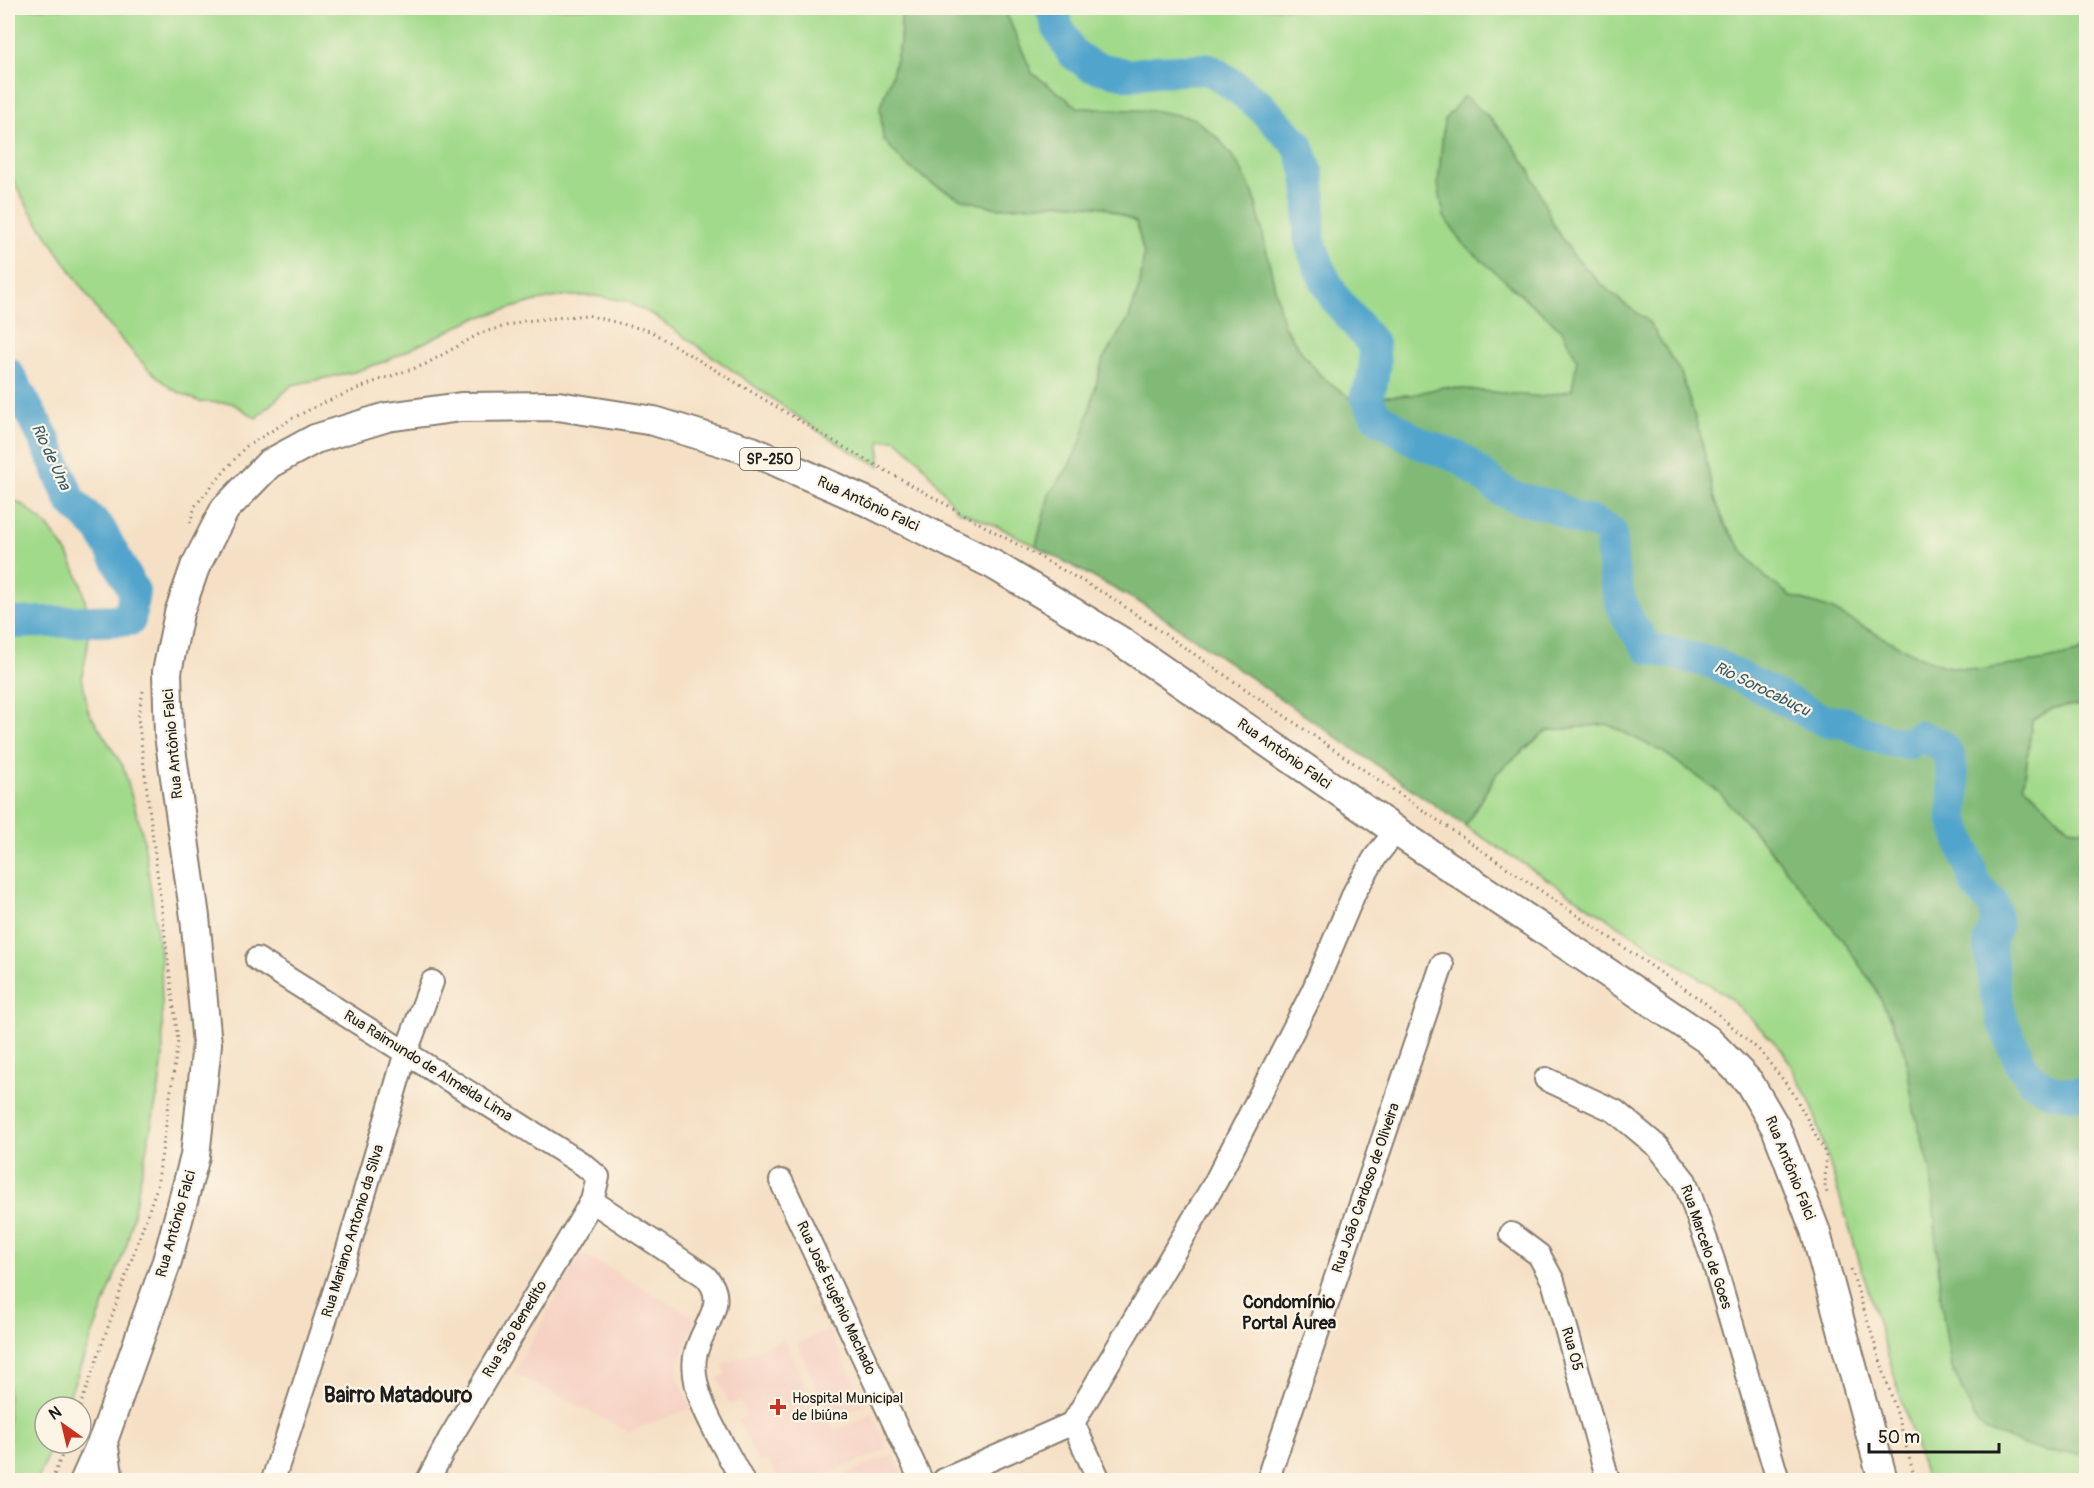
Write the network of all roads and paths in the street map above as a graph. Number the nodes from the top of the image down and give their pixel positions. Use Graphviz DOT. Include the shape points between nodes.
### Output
graph roads {
  1 [pos="189,528"];
  2 [pos="144,689"];
  3 [pos="1396,831"];
  4 [pos="257,958"];
  5 [pos="1442,965"];
  6 [pos="432,982"];
  7 [pos="406,1052"];
  8 [pos="1546,1079"];
  9 [pos="598,1177"];
  10 [pos="781,1181"];
  11 [pos="1829,1198"];
  12 [pos="592,1202"];
  13 [pos="1511,1234"];
  14 [pos="1850,1265"];
  15 [pos="84,1395"];
  16 [pos="1073,1423"];
  17 [pos="105,1435"];
  18 [pos="62,1455"];
  19 [pos="52,1480"];
  20 [pos="85,1480"];
  21 [pos="112,1480"];
  22 [pos="273,1480"];
  23 [pos="428,1480"];
  24 [pos="742,1480"];
  25 [pos="921,1480"];
  26 [pos="944,1480"];
  27 [pos="1100,1480"];
  28 [pos="1271,1480"];
  29 [pos="1608,1480"];
  30 [pos="1778,1480"];
  31 [pos="1883,1480"];
  32 [pos="1915,1480"];
  1 -- 11 [label="path" via="195,506 245,447 312,409 424,365 481,333 523,321 587,315 650,331 842,446 1109,596 1704,1002 1760,1051 1792,1090 1826,1154 1825,1187"];
  2 -- 15 [label="path" via="138,718 178,1041 157,1187"];
  3 -- 16 [label="street" via="1355,891 1313,991 1216,1181"];
  3 -- 17 [label="main road, Rua Antônio Falci / SP-250" via="1119,640 994,565 870,503 753,451 654,421 558,406 461,407 387,417 315,439 269,464 225,509 195,567 178,613 167,672 169,735 195,917 207,1044 192,1166 167,1261"];
  3 -- 31 [label="main road, Rua Antônio Falci / SP-250" via="1708,1040 1749,1082 1776,1128 1815,1230"];
  4 -- 7 [label="street, Rua Raimundo de Almeida Lima"];
  5 -- 28 [label="street, Rua João Cardoso de Oliveira" via="1271,1469"];
  6 -- 7 [label="street, Rua Mariano Antonio da Silva"];
  7 -- 9 [label="street, Rua Raimundo de Almeida Lima"];
  7 -- 22 [label="street, Rua Mariano Antonio da Silva" via="345,1259"];
  8 -- 30 [label="street, Rua Marcelo de Goes" via="1615,1111 1658,1147 1685,1181 1713,1260"];
  9 -- 12 [label="street, Rua São Benedito"];
  10 -- 25 [label="street, Rua José Eugênio Machado"];
  12 -- 23 [label="street, Rua São Benedito"];
  12 -- 24 [label="street" via="712,1283 716,1304 695,1356 695,1379 706,1412"];
  13 -- 29 [label="street, Rua 05" via="1539,1255 1553,1281"];
  14 -- 32 [label="path"];
  16 -- 26 [label="street"];
  16 -- 27 [label="street"];
  17 -- 20 [label="main road, Rua Antônio Falci / SP-250"];
  17 -- 21 [label="street"];
  18 -- 19 [label="path"];
}
